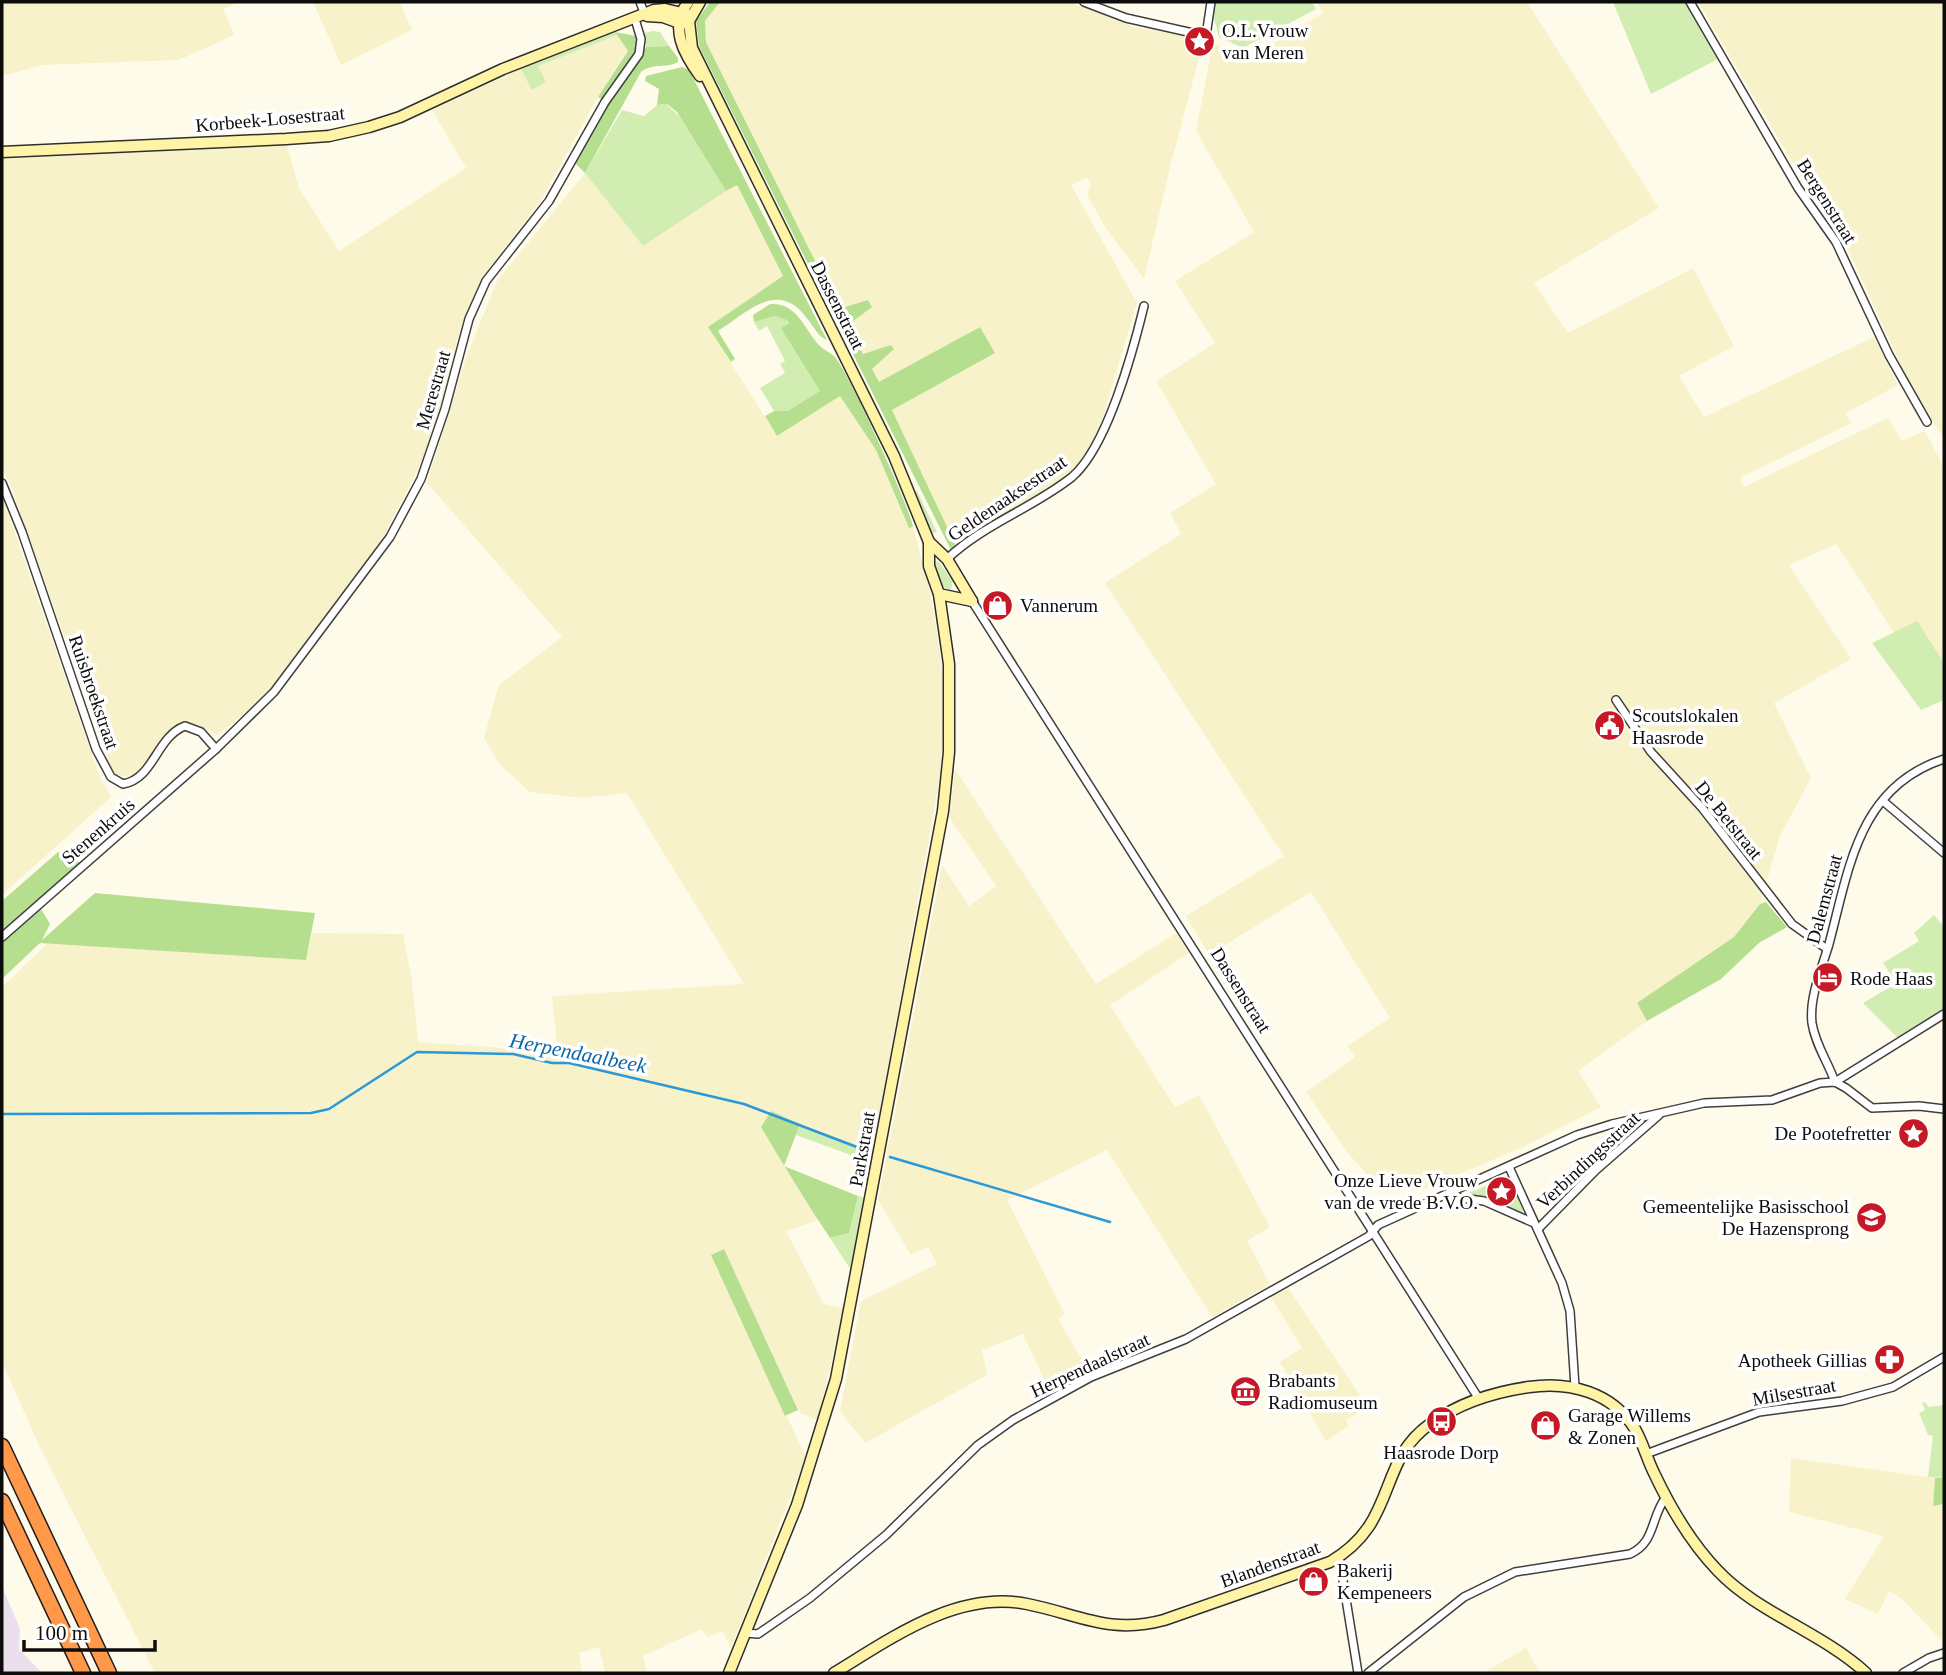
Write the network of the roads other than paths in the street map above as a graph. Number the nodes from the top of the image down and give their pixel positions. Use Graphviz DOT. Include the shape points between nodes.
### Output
graph roads {
  1 [pos="640,2"];
  2 [pos="688,2"];
  3 [pos="699,2"];
  4 [pos="1084,2"];
  5 [pos="1211,2"];
  6 [pos="1690,2"];
  7 [pos="640,17"];
  8 [pos="684,19"];
  9 [pos="2,152"];
  10 [pos="1144,306"];
  11 [pos="1927,422"];
  12 [pos="2,482"];
  13 [pos="929,542"];
  14 [pos="945,557"];
  15 [pos="929,559"];
  16 [pos="961,584"];
  17 [pos="947,595"];
  18 [pos="972,601"];
  19 [pos="1616,700"];
  20 [pos="216,749"];
  21 [pos="1944,760"];
  22 [pos="1883,801"];
  23 [pos="1944,853"];
  24 [pos="2,937"];
  25 [pos="1828,949"];
  26 [pos="1944,1014"];
  27 [pos="1835,1082"];
  28 [pos="1944,1109"];
  29 [pos="1661,1113"];
  30 [pos="1509,1167"];
  31 [pos="1445,1196"];
  32 [pos="1536,1226"];
  33 [pos="1374,1230"];
  34 [pos="1944,1357"];
  35 [pos="1576,1387"];
  36 [pos="1479,1399"];
  37 [pos="2,1446"];
  38 [pos="1646,1454"];
  39 [pos="1666,1497"];
  40 [pos="2,1501"];
  41 [pos="1339,1556"];
  42 [pos="745,1633"];
  43 [pos="1944,1653"];
  44 [pos="83,1673"];
  45 [pos="108,1673"];
  46 [pos="729,1673"];
  47 [pos="834,1673"];
  48 [pos="1358,1673"];
  49 [pos="1368,1673"];
  50 [pos="1866,1673"];
  51 [pos="1903,1673"];
  1 -- 7 [label="street, Merestraat"];
  2 -- 8 [label="street"];
  3 -- 8 [label="street"];
  4 -- 5 [label="street" via="1126,18 1206,36"];
  6 -- 11 [label="street, Bergenstraat" via="1798,188 1836,242 1889,355"];
  7 -- 8 [label="street"];
  7 -- 9 [label="street, Korbeek-Losestraat" via="503,69 400,117 329,136"];
  7 -- 20 [label="street, Merestraat" via="639,54 605,102 549,201 486,281 469,319 434,443 407,508 274,692"];
  8 -- 13 [label="street, Dassenstraat" via="709,86 880,427"];
  10 -- 14 [label="street, Geldenaaksestraat" via="1100,438 1082,466 1066,481"];
  12 -- 20 [label="street, Ruisbroekstraat" via="96,749 111,778 123,784 133,782 168,737 185,726 201,732"];
  13 -- 14 [label="street, Dassenstraat"];
  13 -- 15 [label="street, Dassenstraat"];
  14 -- 15 [label="street" via="937,554"];
  14 -- 16 [label="street, Dassenstraat"];
  15 -- 17 [label="street, Dassenstraat"];
  16 -- 17 [label="street"];
  16 -- 18 [label="street, Dassenstraat"];
  17 -- 18 [label="street"];
  17 -- 42 [label="street, Parkstraat" via="942,613 950,696 947,776 846,1334 811,1465"];
  18 -- 33 [label="street, Dassenstraat"];
  19 -- 25 [label="street, De Betstraat" via="1651,752 1703,809 1792,924"];
  20 -- 24 [label="street, Stenenkruis"];
  21 -- 22 [label="street, Dalemstraat" via="1905,779"];
  22 -- 23 [label="street"];
  22 -- 25 [label="street, Dalemstraat" via="1854,845"];
  25 -- 27 [label="street, Dalemstraat" via="1812,1020"];
  26 -- 27 [label="street, Herpendaalstraat"];
  27 -- 28 [label="street" via="1872,1108"];
  27 -- 29 [label="street, Herpendaalstraat" via="1772,1100 1704,1103"];
  29 -- 30 [label="street, Herpendaalstraat" via="1577,1135"];
  29 -- 32 [label="street, Verbindingsstraat"];
  30 -- 31 [label="street, Herpendaalstraat"];
  30 -- 32 [label="street, Verbindingsstraat"];
  31 -- 32 [label="street, Verbindingsstraat" via="1484,1201"];
  31 -- 33 [label="street, Herpendaalstraat"];
  32 -- 35 [label="street, Verbindingsstraat" via="1570,1311"];
  33 -- 36 [label="street, Dassenstraat"];
  33 -- 42 [label="street, Herpendaalstraat" via="1186,1339 1091,1377 1013,1420 978,1446 886,1535 810,1598 756,1635"];
  34 -- 38 [label="street, Milsestraat" via="1893,1387 1842,1401 1759,1412"];
  35 -- 36 [label="street, Blandenstraat" via="1533,1386"];
  35 -- 38 [label="street, Blandenstraat" via="1619,1409 1637,1431"];
  36 -- 41 [label="street, Blandenstraat" via="1438,1418 1411,1440 1394,1469 1374,1522"];
  37 -- 45 [label="highway"];
  38 -- 39 [label="street, Blandenstraat"];
  39 -- 49 [label="street" via="1651,1538 1642,1548 1630,1554 1515,1572 1464,1597"];
  39 -- 50 [label="street, Blandenstraat" via="1724,1577 1828,1643"];
  40 -- 44 [label="highway"];
  41 -- 47 [label="street, Blandenstraat" via="1251,1591 1138,1626 1102,1625 1018,1603 973,1604 869,1650"];
  41 -- 48 [label="street"];
  42 -- 46 [label="street, Parkstraat"];
  43 -- 51 [label="street"];
}
